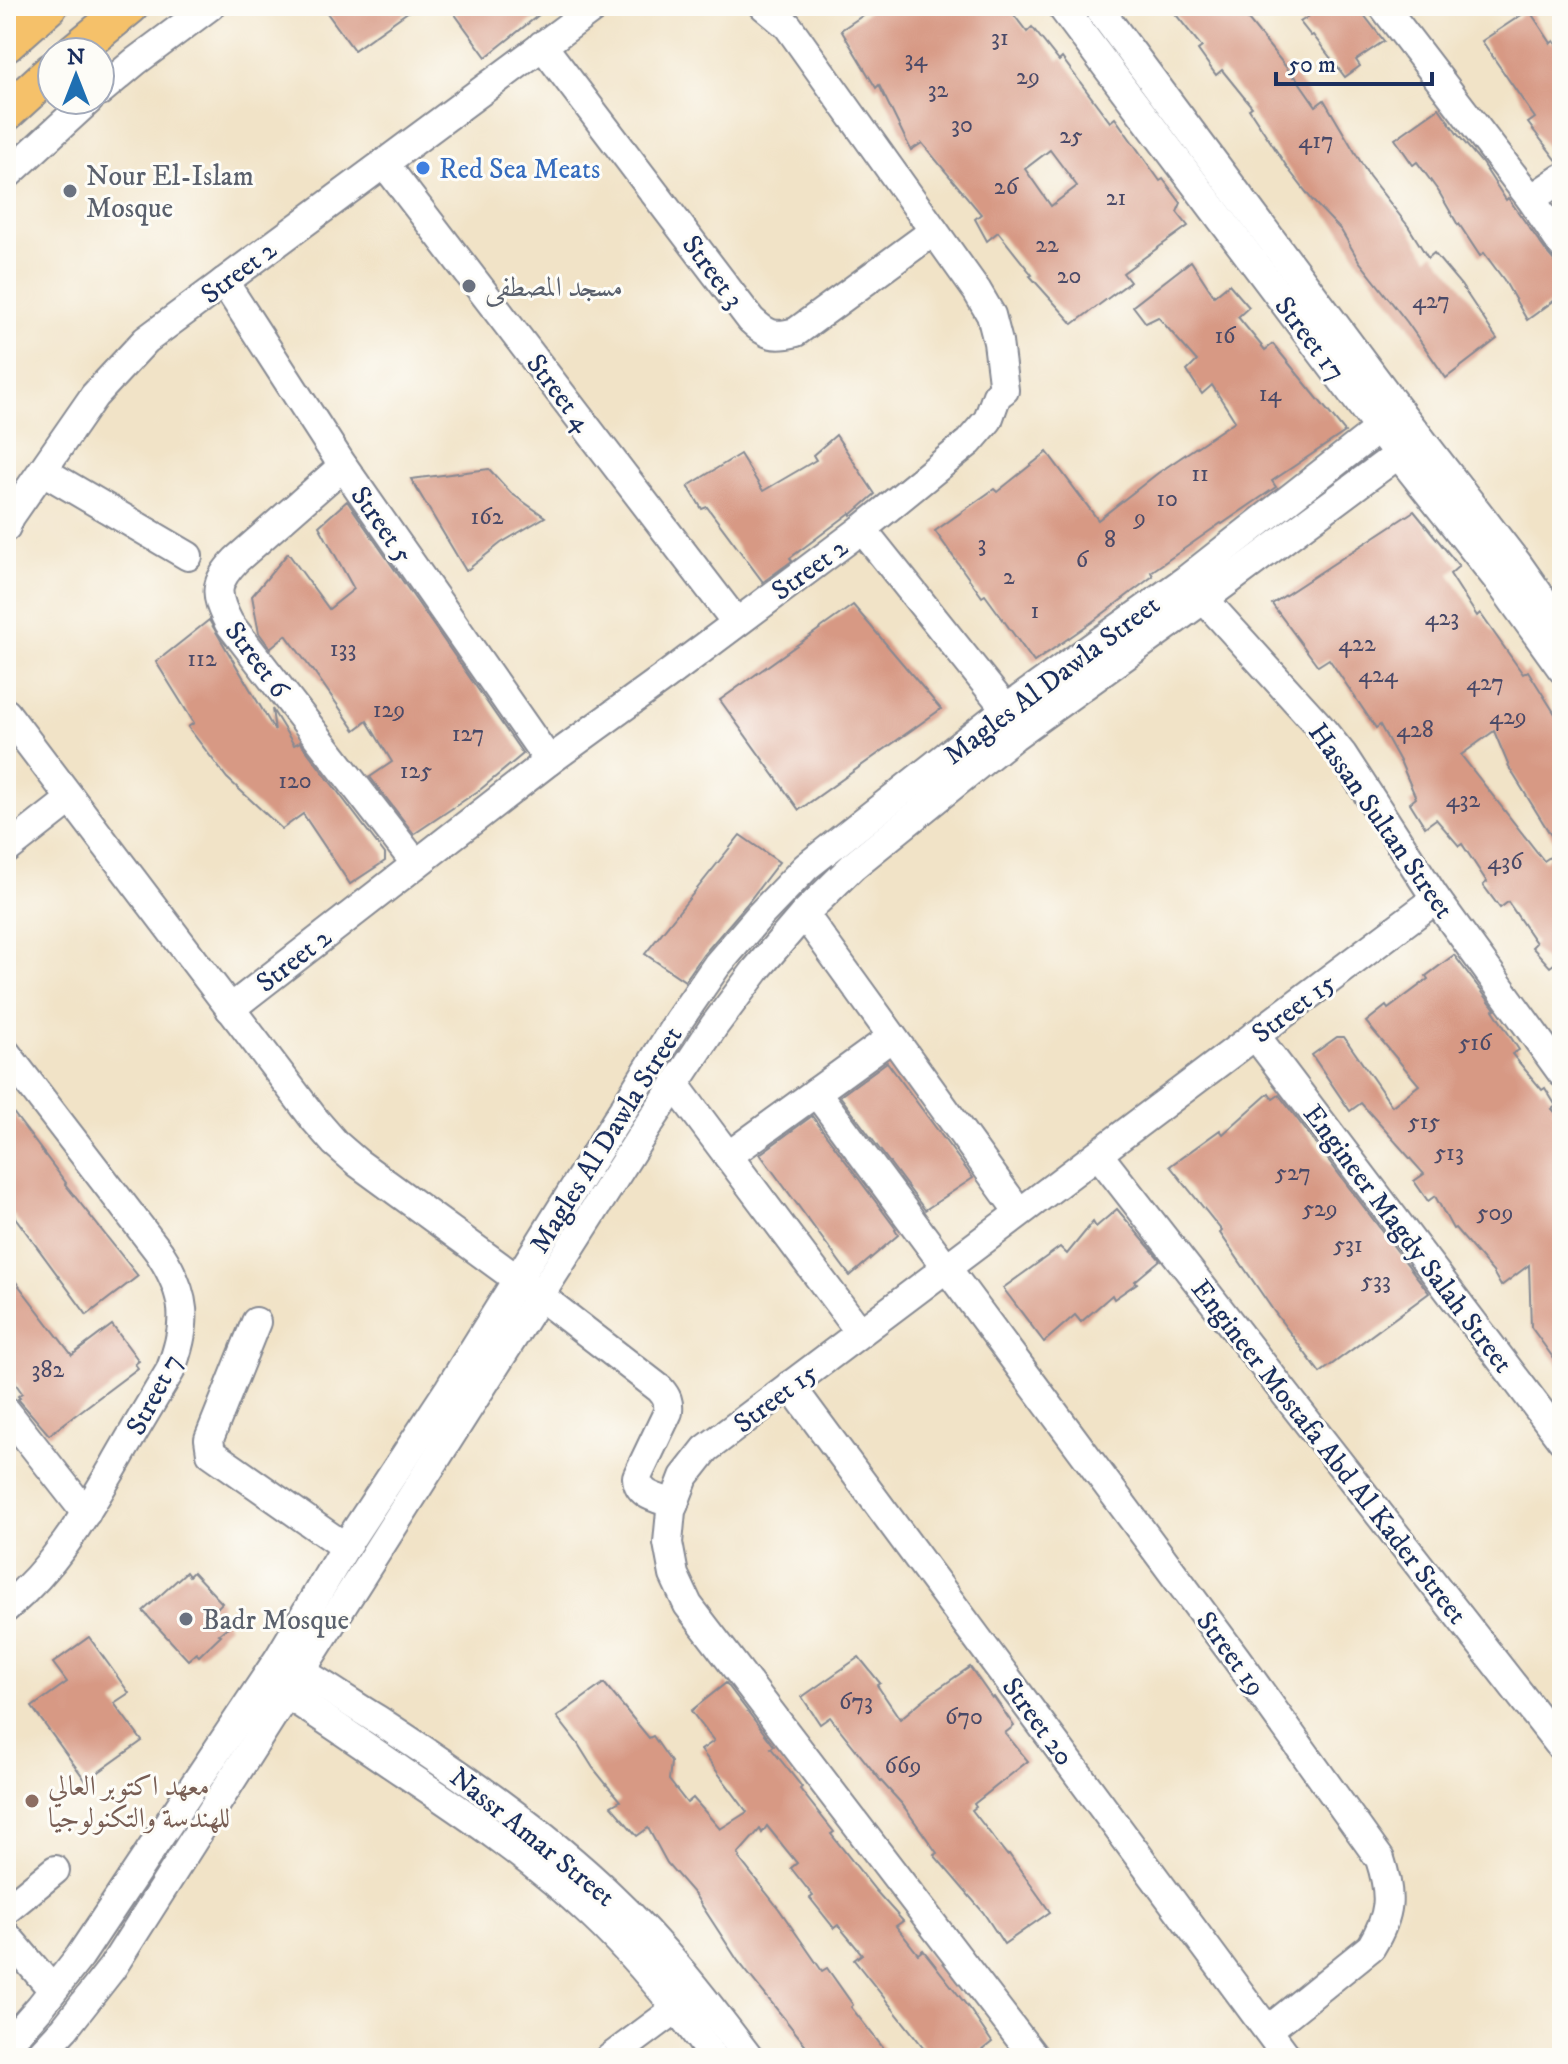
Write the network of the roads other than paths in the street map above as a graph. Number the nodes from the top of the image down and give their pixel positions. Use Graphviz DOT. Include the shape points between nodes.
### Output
graph roads {
  1 [pos="20,6"];
  2 [pos="49,6"];
  3 [pos="130,6"];
  4 [pos="210,6"];
  5 [pos="596,6"];
  6 [pos="764,6"];
  7 [pos="1061,6"];
  8 [pos="1097,6"];
  9 [pos="1383,6"];
  10 [pos="93,36"];
  11 [pos="6,37"];
  12 [pos="6,44"];
  13 [pos="542,45"];
  14 [pos="116,78"];
  15 [pos="36,86"];
  16 [pos="6,113"];
  17 [pos="72,116"];
  18 [pos="384,163"];
  19 [pos="6,176"];
  20 [pos="1562,178"];
  21 [pos="1531,199"];
  22 [pos="934,231"];
  23 [pos="1562,245"];
  24 [pos="224,282"];
  25 [pos="1390,420"];
  26 [pos="1409,446"];
  27 [pos="343,466"];
  28 [pos="43,471"];
  29 [pos="6,527"];
  30 [pos="862,529"];
  31 [pos="188,556"];
  32 [pos="1195,589"];
  33 [pos="736,622"];
  34 [pos="1562,627"];
  35 [pos="1562,669"];
  36 [pos="1006,709"];
  37 [pos="6,713"];
  38 [pos="549,761"];
  39 [pos="71,799"];
  40 [pos="6,850"];
  41 [pos="416,864"];
  42 [pos="1436,899"];
  43 [pos="804,914"];
  44 [pos="230,1009"];
  45 [pos="1255,1035"];
  46 [pos="892,1037"];
  47 [pos="6,1053"];
  48 [pos="1562,1073"];
  49 [pos="675,1085"];
  50 [pos="816,1092"];
  51 [pos="1098,1154"];
  52 [pos="728,1156"];
  53 [pos="1019,1212"];
  54 [pos="946,1268"];
  55 [pos="528,1288"];
  56 [pos="256,1322"];
  57 [pos="860,1332"];
  58 [pos="790,1385"];
  59 [pos="6,1411"];
  60 [pos="1562,1440"];
  61 [pos="674,1504"];
  62 [pos="86,1513"];
  63 [pos="345,1547"];
  64 [pos="6,1608"];
  65 [pos="283,1676"];
  66 [pos="1562,1748"];
  67 [pos="55,1870"];
  68 [pos="6,1910"];
  69 [pos="6,1935"];
  70 [pos="53,1990"];
  71 [pos="688,1999"];
  72 [pos="1268,2030"];
  73 [pos="6,2046"];
  74 [pos="37,2058"];
  75 [pos="610,2058"];
  76 [pos="714,2058"];
  77 [pos="749,2058"];
  78 [pos="1035,2058"];
  79 [pos="1288,2058"];
  1 -- 11 [label="main road"];
  2 -- 12 [label="main road"];
  3 -- 10 [label="main road"];
  4 -- 14 [label="street"];
  5 -- 13 [label="street, Street 2"];
  6 -- 22 [label="street, Street 2" via="788,26"];
  7 -- 25 [label="street, Street 17"];
  8 -- 25 [label="street, Street 17"];
  9 -- 21 [label="street"];
  13 -- 18 [label="street, Street 2"];
  13 -- 22 [label="street, Street 3" via="764,332 796,332"];
  15 -- 16 [label="main road"];
  17 -- 19 [label="street"];
  18 -- 24 [label="street, Street 2"];
  18 -- 33 [label="street, Street 4"];
  20 -- 21 [label="street"];
  21 -- 23 [label="street"];
  22 -- 30 [label="street, Street 2" via="991,315 1004,390 969,442"];
  24 -- 27 [label="street, Street 5"];
  24 -- 28 [label="street, Street 2" via="146,340 94,396"];
  25 -- 26 [label="street, Street 17"];
  25 -- 32 [label="street, Magles Al Dawla Street"];
  26 -- 32 [label="street, Magles Al Dawla Street"];
  26 -- 34 [label="street, Street 17" via="1517,563"];
  26 -- 35 [label="street, Street 17"];
  27 -- 38 [label="street, Street 5"];
  27 -- 41 [label="street, Street 6" via="223,574 218,588 221,608"];
  28 -- 29 [label="street, Street 2"];
  28 -- 31 [label="street"];
  30 -- 33 [label="street, Street 2"];
  30 -- 36 [label="street"];
  32 -- 36 [label="street, Magles Al Dawla Street"];
  32 -- 42 [label="street, Hassan Sultan Street" via="1342,754"];
  32 -- 43 [label="street, Magles Al Dawla Street" via="853,866"];
  33 -- 38 [label="street, Street 2"];
  36 -- 55 [label="street, Magles Al Dawla Street" via="806,867 717,965 679,1020"];
  37 -- 39 [label="street, Street 2"];
  38 -- 41 [label="street, Street 2"];
  39 -- 40 [label="street"];
  39 -- 44 [label="street, Street 2"];
  41 -- 44 [label="street, Street 2"];
  42 -- 45 [label="street, Street 15"];
  42 -- 48 [label="street, Hassan Sultan Street"];
  43 -- 46 [label="street"];
  43 -- 49 [label="street, Magles Al Dawla Street" via="722,1014"];
  44 -- 55 [label="street, Street 2" via="335,1143"];
  45 -- 51 [label="street, Street 15"];
  45 -- 60 [label="street, Engineer Magdy Salah Street"];
  46 -- 50 [label="street"];
  46 -- 53 [label="street"];
  47 -- 62 [label="street, Street 7" via="159,1252 181,1297 183,1322 170,1371"];
  49 -- 52 [label="street"];
  49 -- 55 [label="street, Magles Al Dawla Street"];
  50 -- 52 [label="street"];
  50 -- 54 [label="street, Street 19"];
  51 -- 53 [label="street, Street 15"];
  51 -- 66 [label="street, Engineer Mostafa Abd Al Kader Street"];
  52 -- 57 [label="street"];
  53 -- 54 [label="street, Street 15"];
  54 -- 57 [label="street, Street 15"];
  54 -- 72 [label="street, Street 19" via="1380,1859 1388,1883 1388,1909 1371,1947"];
  55 -- 61 [label="street, Street 2" via="666,1395 668,1412 637,1484"];
  55 -- 63 [label="street, Magles Al Dawla Street" via="449,1389"];
  55 -- 65 [label="street, Magles Al Dawla Street"];
  56 -- 63 [label="street" via="209,1439 211,1453"];
  57 -- 58 [label="street, Street 15"];
  58 -- 61 [label="street, Street 15" via="706,1449 684,1477"];
  58 -- 72 [label="street, Street 20"];
  59 -- 62 [label="street"];
  61 -- 78 [label="street, Street 15" via="668,1543 674,1575 688,1605"];
  62 -- 64 [label="street, Street 7" via="45,1570"];
  63 -- 65 [label="street, Magles Al Dawla Street"];
  65 -- 70 [label="street, Magles Al Dawla Street"];
  65 -- 71 [label="street, Nassr Amar Street" via="544,1872 637,1960"];
  65 -- 74 [label="street, Magles Al Dawla Street" via="112,1968"];
  67 -- 68 [label="street"];
  69 -- 70 [label="street"];
  70 -- 73 [label="street, Magles Al Dawla Street"];
  71 -- 75 [label="street"];
  71 -- 76 [label="street, Nassr Amar Street"];
  71 -- 77 [label="street, Nassr Amar Street"];
  72 -- 79 [label="street, Street 20"];
}
